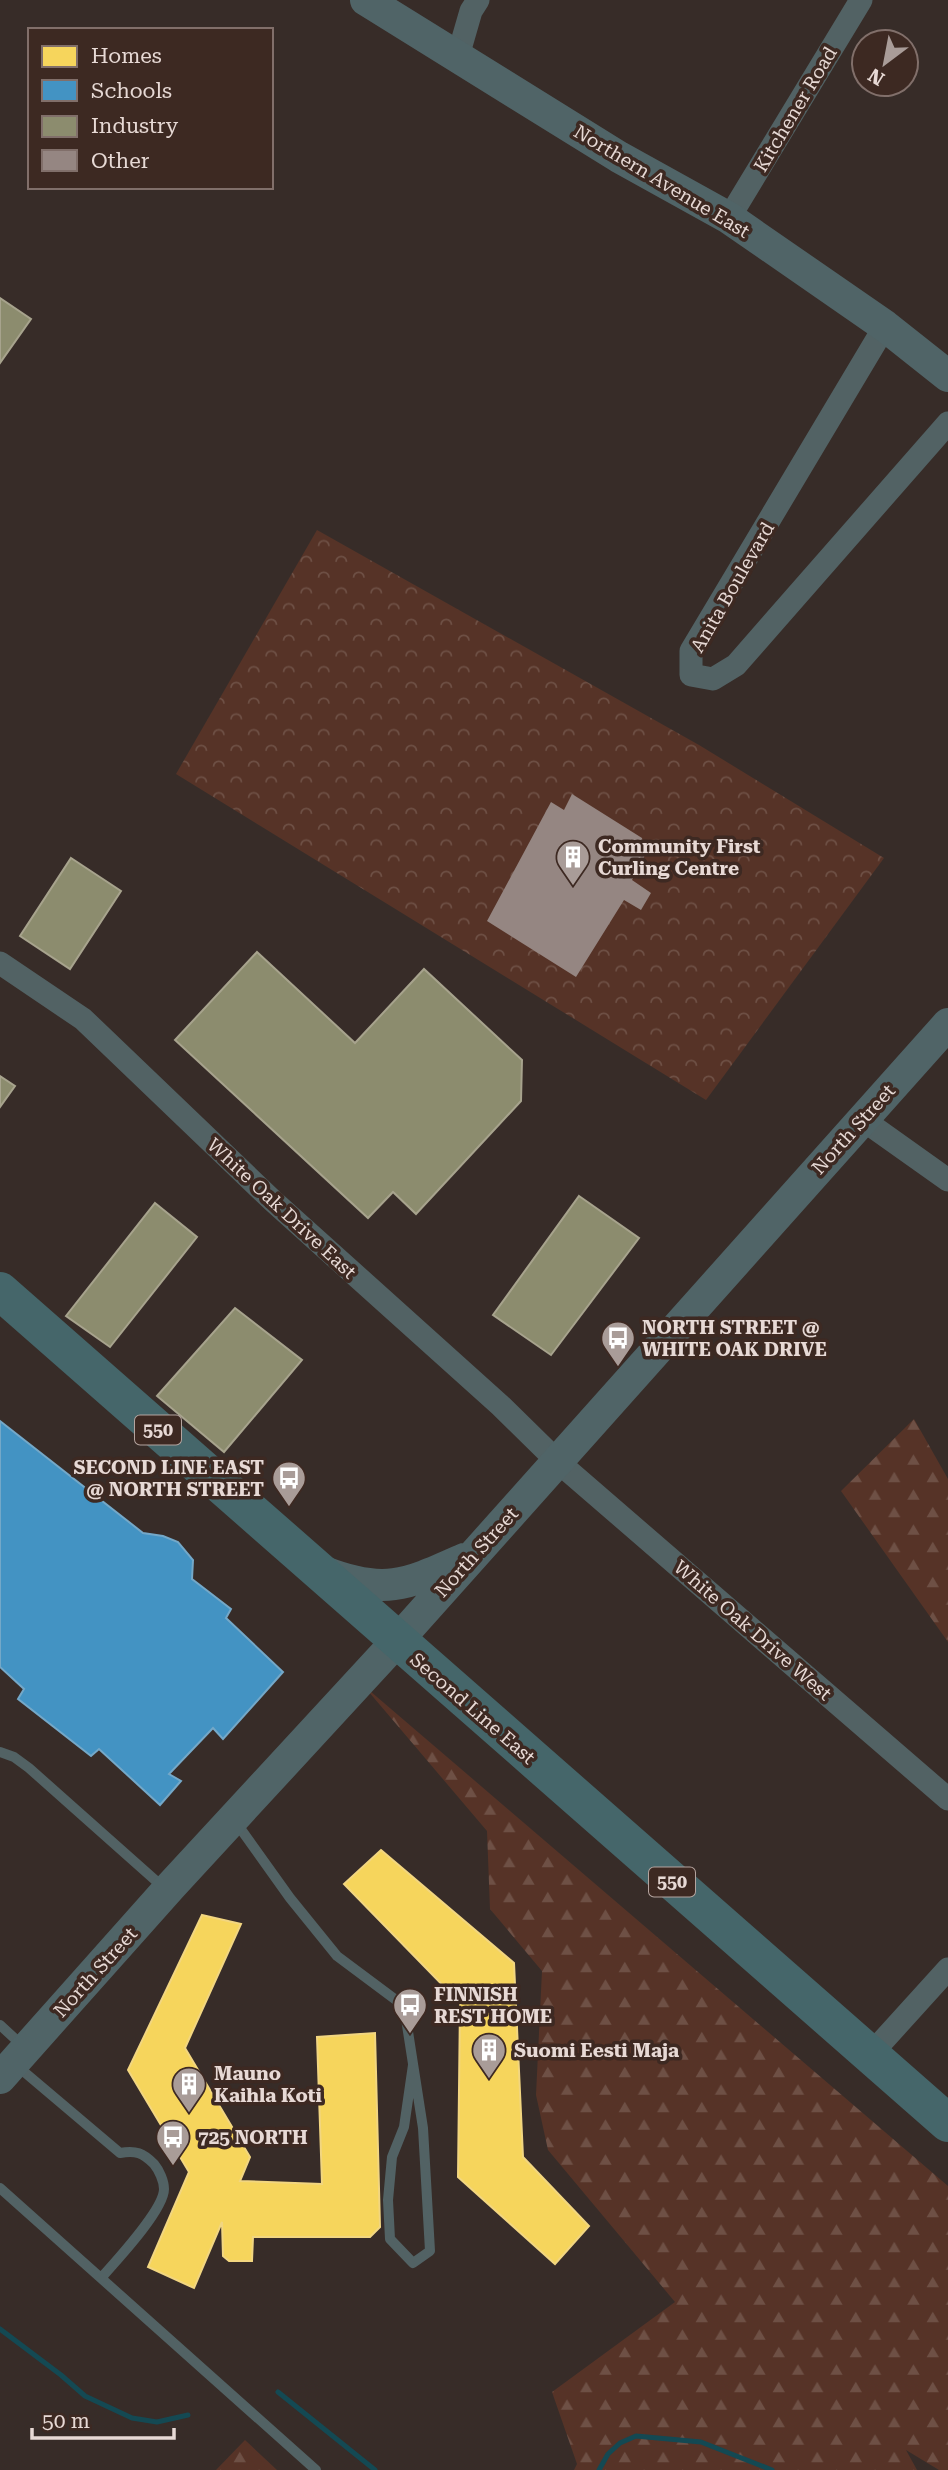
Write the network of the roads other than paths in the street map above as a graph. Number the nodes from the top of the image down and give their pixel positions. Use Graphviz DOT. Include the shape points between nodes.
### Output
graph roads {
  1 [pos="366,0"];
  2 [pos="478,0"];
  3 [pos="860,0"];
  4 [pos="458,56"];
  5 [pos="729,218"];
  6 [pos="885,326"];
  7 [pos="948,376"];
  8 [pos="948,423"];
  9 [pos="0,963"];
  10 [pos="948,1024"];
  11 [pos="862,1119"];
  12 [pos="948,1180"];
  13 [pos="0,1291"];
  14 [pos="557,1461"];
  15 [pos="475,1554"];
  16 [pos="316,1569"];
  17 [pos="397,1641"];
  18 [pos="0,1752"];
  19 [pos="948,1799"];
  20 [pos="233,1819"];
  21 [pos="167,1891"];
  22 [pos="948,1969"];
  23 [pos="0,2025"];
  24 [pos="870,2055"];
  25 [pos="13,2063"];
  26 [pos="413,2065"];
  27 [pos="948,2123"];
  28 [pos="0,2188"];
  29 [pos="101,2278"];
  30 [pos="316,2470"];
  1 -- 4 [label="street, Northern Avenue East"];
  2 -- 4 [label="street"];
  3 -- 5 [label="street, Kitchener Road"];
  4 -- 5 [label="street, Northern Avenue East" via="619,157"];
  5 -- 6 [label="street, Northern Avenue East"];
  6 -- 7 [label="street, Northern Avenue East"];
  6 -- 8 [label="street, Anita Boulevard" via="691,651 691,675 713,679 736,665"];
  9 -- 14 [label="street, White Oak Drive East" via="83,1019 272,1201"];
  10 -- 11 [label="street, North Street"];
  11 -- 12 [label="street"];
  11 -- 14 [label="street, North Street"];
  13 -- 16 [label="highway, Second Line East / 550"];
  14 -- 15 [label="street, North Street"];
  14 -- 19 [label="street, White Oak Drive West"];
  15 -- 16 [label="street" via="391,1586 351,1583"];
  15 -- 17 [label="street, North Street"];
  16 -- 17 [label="highway, Second Line East / 550"];
  17 -- 20 [label="street, North Street"];
  17 -- 24 [label="highway, Second Line East / 550"];
  18 -- 21 [label="lane" via="29,1768"];
  20 -- 21 [label="street, North Street"];
  20 -- 26 [label="lane" via="337,1956 404,2006"];
  21 -- 25 [label="street, North Street"];
  22 -- 24 [label="street"];
  23 -- 25 [label="lane"];
  24 -- 27 [label="highway, Second Line East / 550"];
  25 -- 29 [label="lane" via="120,2152 141,2152 163,2181 158,2204"];
  26 -- 26 [label="lane" via="423,2128 430,2251 413,2263 390,2239 388,2200 392,2157 404,2127"];
  28 -- 29 [label="lane"];
  29 -- 30 [label="lane"];
}
